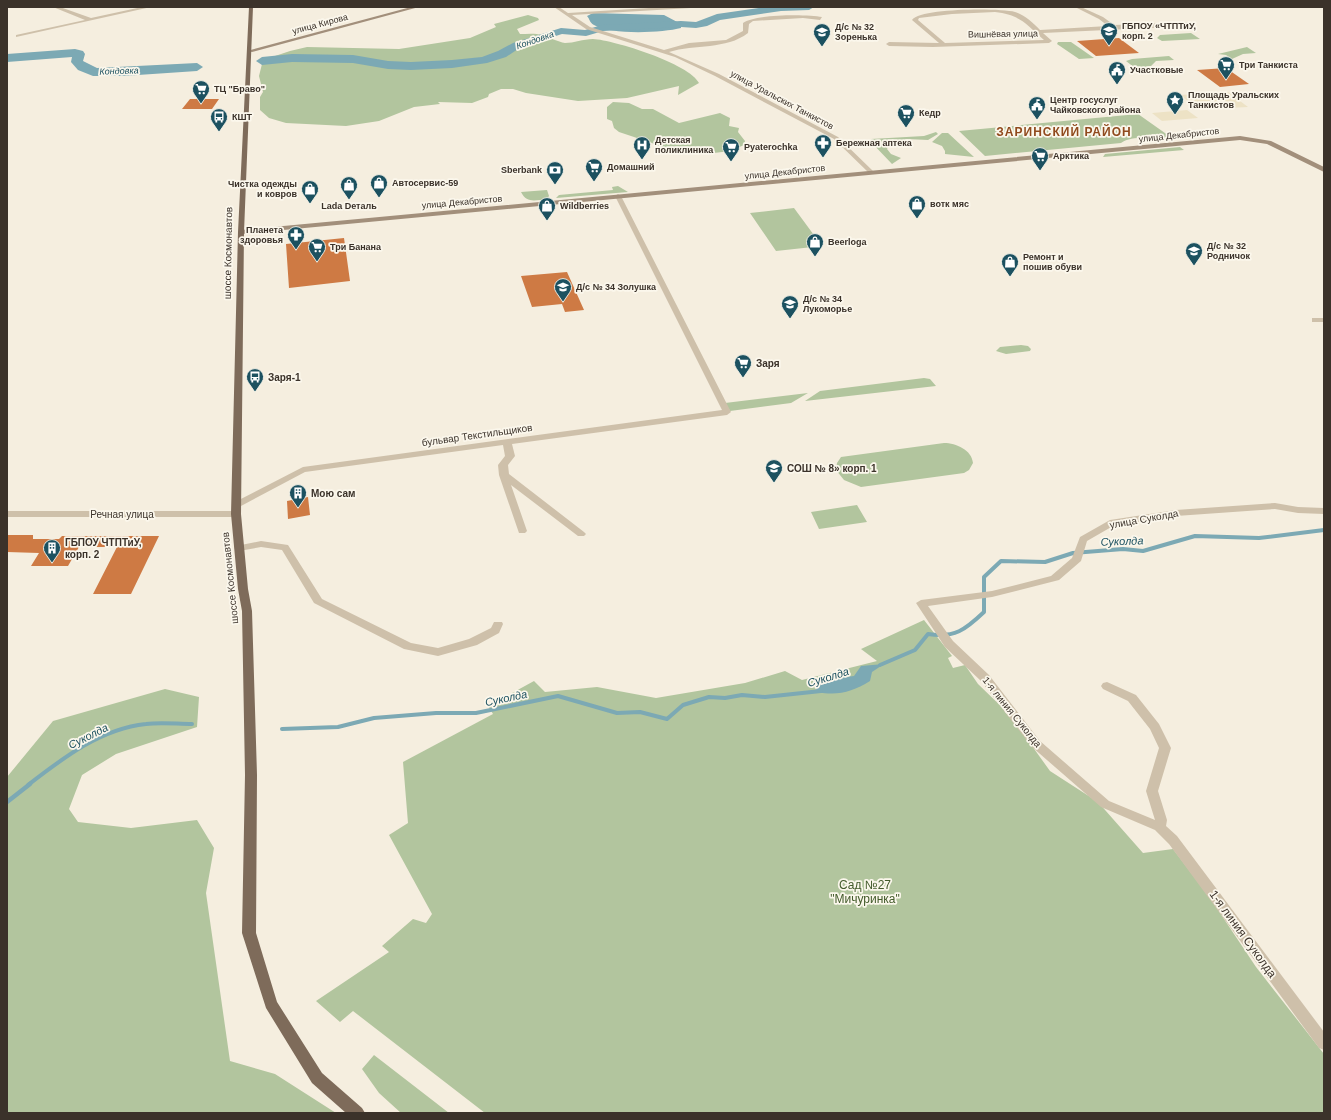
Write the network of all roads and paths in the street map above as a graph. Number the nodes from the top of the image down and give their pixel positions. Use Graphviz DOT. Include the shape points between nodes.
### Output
graph roads {
  1 [pos="55,7"];
  2 [pos="149,7"];
  3 [pos="251,7"];
  4 [pos="416,7"];
  5 [pos="556,7"];
  6 [pos="691,7"];
  7 [pos="1077,7"];
  8 [pos="568,14"];
  9 [pos="820,18"];
  10 [pos="91,20"];
  11 [pos="1191,24"];
  12 [pos="1113,27"];
  13 [pos="1037,32"];
  14 [pos="18,36"];
  15 [pos="889,44"];
  16 [pos="943,44"];
  17 [pos="250,51"];
  18 [pos="664,52"];
  19 [pos="1324,170"];
  20 [pos="871,172"];
  21 [pos="618,196"];
  22 [pos="241,232"];
  23 [pos="1315,320"];
  24 [pos="1324,320"];
  25 [pos="507,442"];
  26 [pos="504,475"];
  27 [pos="237,509"];
  28 [pos="1324,511"];
  29 [pos="7,514"];
  30 [pos="522,531"];
  31 [pos="581,534"];
  32 [pos="239,548"];
  33 [pos="921,603"];
  34 [pos="498,624"];
  35 [pos="1107,686"];
  36 [pos="1159,827"];
  37 [pos="1324,1043"];
  38 [pos="357,1113"];
  1 -- 10 [label="street"];
  2 -- 10 [label="street"];
  3 -- 17 [label="main road, шоссе Космонавтов"];
  4 -- 17 [label="street, улица Кирова"];
  5 -- 8 [label="street, улица Уральских Танкистов"];
  6 -- 8 [label="street"];
  7 -- 12 [label="street" via="1101,18"];
  8 -- 18 [label="street, улица Уральских Танкистов" via="588,28"];
  9 -- 18 [label="street" via="803,16 752,20 746,23 746,32 727,42 686,46"];
  10 -- 14 [label="street"];
  11 -- 12 [label="street, Вишнёвая улица"];
  12 -- 13 [label="street, Вишнёвая улица"];
  13 -- 16 [label="street, Вишнёвая улица" via="1049,41"];
  13 -- 16 [label="street, Вишнёвая улица" via="1025,20 1008,12 917,17 915,20"];
  15 -- 16 [label="street, Вишнёвая улица"];
  17 -- 22 [label="main road, шоссе Космонавтов"];
  18 -- 20 [label="street, улица Уральских Танкистов" via="717,75 836,138"];
  19 -- 20 [label="street, улица Декабристов" via="1270,142 1240,138"];
  20 -- 21 [label="street, улица Декабристов"];
  21 -- 22 [label="street, улица Декабристов"];
  21 -- 25 [label="street, бульвар Текстильщиков" via="727,412"];
  22 -- 27 [label="main road, шоссе Космонавтов"];
  23 -- 24 [label="street"];
  25 -- 26 [label="street" via="510,456 503,465"];
  25 -- 27 [label="street, бульвар Текстильщиков" via="303,470"];
  26 -- 30 [label="street"];
  26 -- 31 [label="street"];
  27 -- 29 [label="street, Речная улица"];
  27 -- 32 [label="main road, шоссе Космонавтов"];
  28 -- 33 [label="street, улица Суколда" via="1275,506 1176,513 1110,523 1083,538 1077,559 1055,578 992,594"];
  32 -- 34 [label="street" via="261,544 285,547 318,601 408,646 438,652 473,642 495,630"];
  32 -- 38 [label="main road, шоссе Космонавтов" via="247,611 251,775 249,933 271,1004 317,1078"];
  33 -- 36 [label="street, 1-я линия Суколда" via="949,644 985,678 1036,744 1105,804"];
  35 -- 36 [label="street" via="1132,698 1155,727 1165,748 1152,791 1161,820"];
  36 -- 37 [label="street, 1-я линия Суколда" via="1173,840 1218,898"];
}
